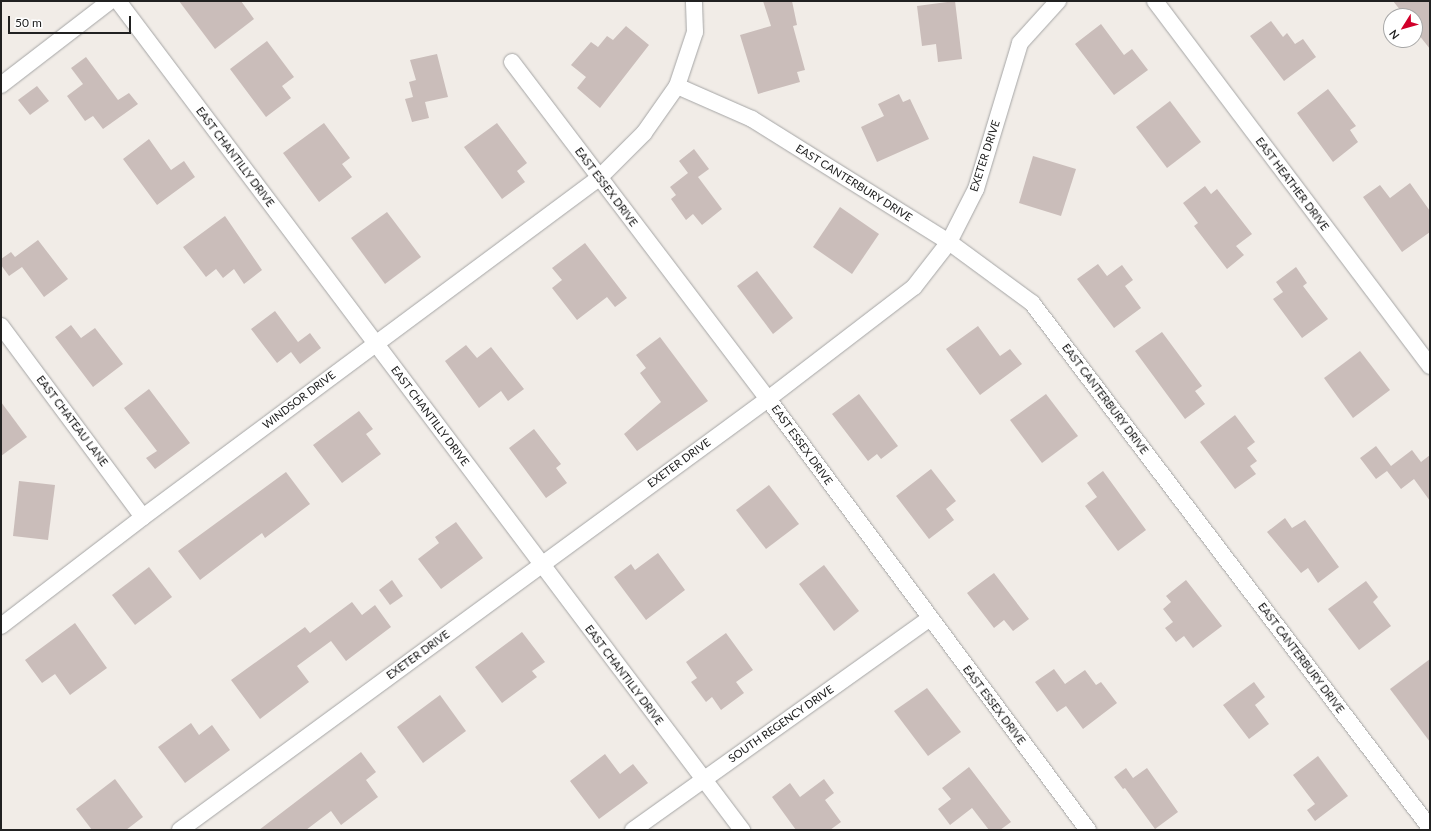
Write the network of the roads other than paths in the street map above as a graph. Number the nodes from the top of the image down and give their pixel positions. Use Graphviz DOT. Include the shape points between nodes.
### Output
graph roads {
  1 [pos="110,1"];
  2 [pos="118,1"];
  3 [pos="694,1"];
  4 [pos="1058,1"];
  5 [pos="1155,1"];
  6 [pos="512,62"];
  7 [pos="1,85"];
  8 [pos="677,86"];
  9 [pos="599,178"];
  10 [pos="949,242"];
  11 [pos="1,326"];
  12 [pos="376,342"];
  13 [pos="1430,366"];
  14 [pos="768,399"];
  15 [pos="143,517"];
  16 [pos="541,564"];
  17 [pos="929,619"];
  18 [pos="1,626"];
  19 [pos="704,779"];
  20 [pos="1430,828"];
  21 [pos="180,830"];
  22 [pos="634,830"];
  23 [pos="742,830"];
  24 [pos="1088,830"];
  1 -- 7 [label="street"];
  2 -- 12 [label="street, EAST CHANTILLY DRIVE"];
  3 -- 8 [label="street, WINDSOR DRIVE" via="695,32"];
  4 -- 10 [label="street, EXETER DRIVE" via="1020,43 976,188"];
  5 -- 13 [label="street, EAST HEATHER DRIVE"];
  6 -- 9 [label="street, EAST ESSEX DRIVE"];
  8 -- 9 [label="street, WINDSOR DRIVE" via="644,133"];
  8 -- 10 [label="street, EAST CANTERBURY DRIVE" via="752,119"];
  9 -- 12 [label="street, WINDSOR DRIVE"];
  9 -- 14 [label="street, EAST ESSEX DRIVE"];
  10 -- 14 [label="street, EXETER DRIVE" via="914,287"];
  10 -- 20 [label="street, EAST CANTERBURY DRIVE" via="1032,303"];
  11 -- 15 [label="street, EAST CHATEAU LANE"];
  12 -- 15 [label="street, WINDSOR DRIVE"];
  12 -- 16 [label="street, EAST CHANTILLY DRIVE"];
  14 -- 16 [label="street, EXETER DRIVE"];
  14 -- 17 [label="street, EAST ESSEX DRIVE"];
  15 -- 18 [label="street, WINDSOR DRIVE"];
  16 -- 19 [label="street, EAST CHANTILLY DRIVE"];
  16 -- 21 [label="street, EXETER DRIVE"];
  17 -- 19 [label="street, SOUTH REGENCY DRIVE"];
  17 -- 24 [label="street, EAST ESSEX DRIVE"];
  19 -- 22 [label="street, SOUTH REGENCY DRIVE"];
  19 -- 23 [label="street, EAST CHANTILLY DRIVE"];
}
